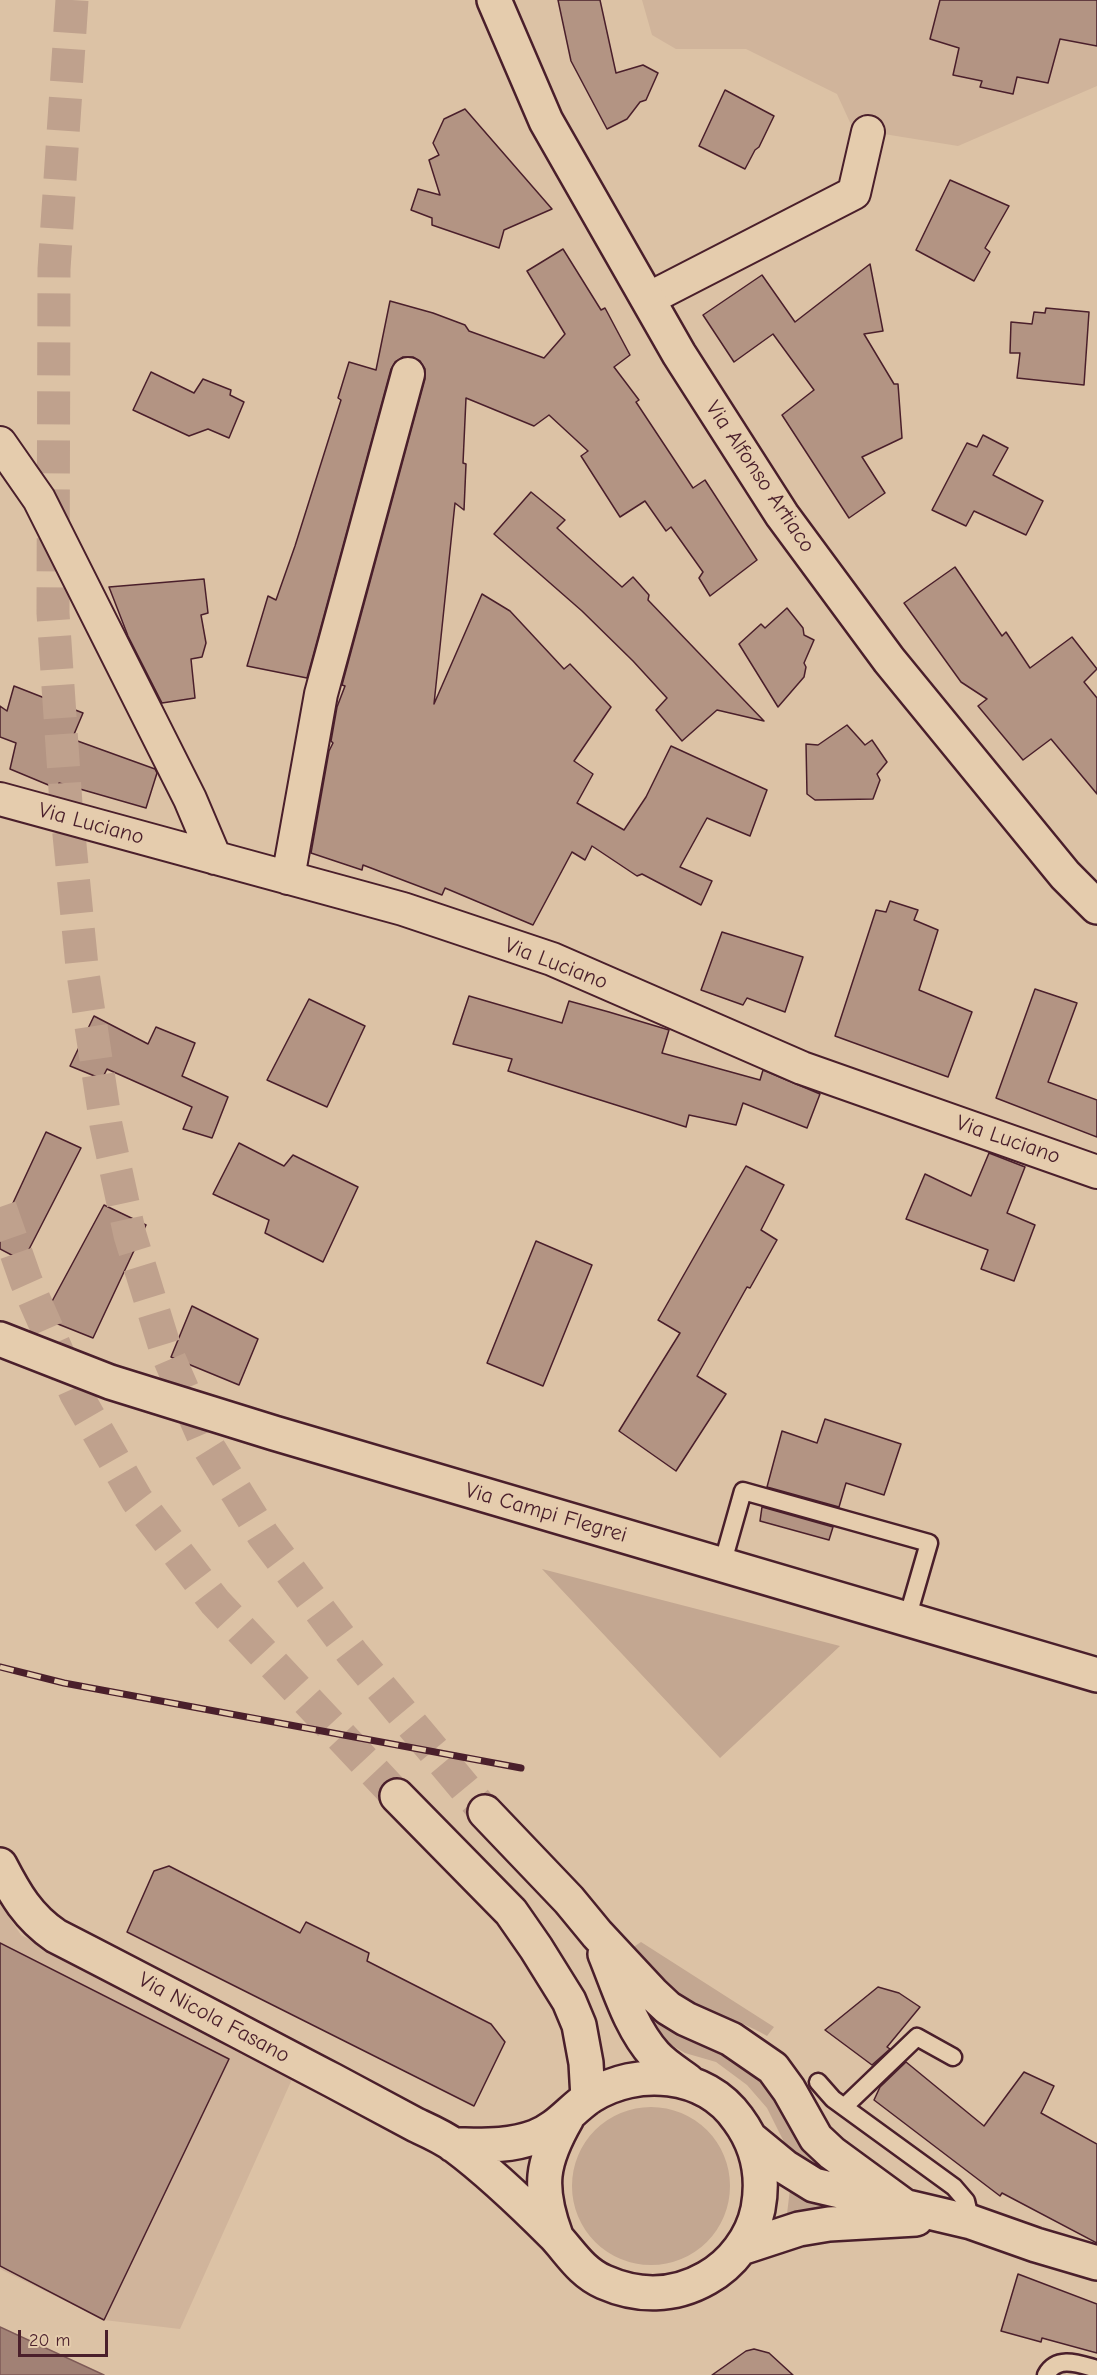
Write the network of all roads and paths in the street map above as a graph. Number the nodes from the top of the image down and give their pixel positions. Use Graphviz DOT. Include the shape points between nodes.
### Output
graph roads {
  1 [pos="494,0"];
  2 [pos="868,132"];
  3 [pos="648,299"];
  4 [pos="408,374"];
  5 [pos="0,443"];
  6 [pos="0,799"];
  7 [pos="215,858"];
  8 [pos="288,878"];
  9 [pos="1097,907"];
  10 [pos="1097,1172"];
  11 [pos="0,1339"];
  12 [pos="722,1565"];
  13 [pos="907,1619"];
  14 [pos="1097,1675"];
  15 [pos="397,1796"];
  16 [pos="485,1812"];
  17 [pos="0,1865"];
  18 [pos="597,1934"];
  19 [pos="953,2057"];
  20 [pos="818,2082"];
  21 [pos="692,2084"];
  22 [pos="844,2107"];
  23 [pos="577,2108"];
  24 [pos="752,2139"];
  25 [pos="453,2145"];
  26 [pos="903,2205"];
  27 [pos="958,2220"];
  28 [pos="558,2239"];
  29 [pos="741,2248"];
  30 [pos="1097,2263"];
  31 [pos="1097,2369"];
  32 [pos="1046,2375"];
  1 -- 3 [label="street, Via Alfonso Artiaco" via="546,121"];
  2 -- 3 [label="street" via="854,193"];
  3 -- 9 [label="street, Via Alfonso Artiaco" via="782,515 882,651 1065,875"];
  4 -- 8 [label="street" via="321,694"];
  5 -- 7 [label="street" via="39,499 190,798"];
  6 -- 7 [label="street, Via Luciano"];
  7 -- 8 [label="street, Via Luciano"];
  8 -- 10 [label="street, Via Luciano" via="403,909 552,959 802,1068"];
  11 -- 12 [label="street, Via Campi Flegrei" via="110,1382 263,1430"];
  12 -- 13 [label="street, Via Campi Flegrei"];
  12 -- 13 [label="lane" via="743,1491 929,1543"];
  13 -- 14 [label="street, Via Campi Flegrei"];
  15 -- 23 [label="street" via="511,1912 569,2001 579,2025 586,2063"];
  16 -- 18 [label="street"];
  17 -- 25 [label="street, Via Nicola Fasano" via="22,1905 38,1924 56,1936"];
  18 -- 21 [label="street" via="644,2042 657,2058"];
  18 -- 26 [label="street" via="668,2008 731,2039 773,2068 816,2138"];
  19 -- 22 [label="lane" via="918,2037"];
  20 -- 22 [label="lane"];
  21 -- 23 [label="street" via="665,2078 637,2078 610,2085"];
  21 -- 24 [label="street" via="716,2097"];
  22 -- 27 [label="lane" via="954,2187 966,2201"];
  23 -- 25 [label="street" via="538,2136 517,2143"];
  23 -- 28 [label="street" via="551,2145 544,2176 545,2207"];
  24 -- 26 [label="street" via="814,2185"];
  24 -- 29 [label="street" via="760,2166 761,2194 756,2221"];
  25 -- 28 [label="street"];
  26 -- 27 [label="street"];
  27 -- 29 [label="street" via="829,2224"];
  27 -- 30 [label="street"];
  28 -- 29 [label="street" via="575,2262 600,2281 630,2292 661,2294 692,2287 719,2271"];
  31 -- 32 [label="lane" via="1073,2362 1060,2363"];
}
